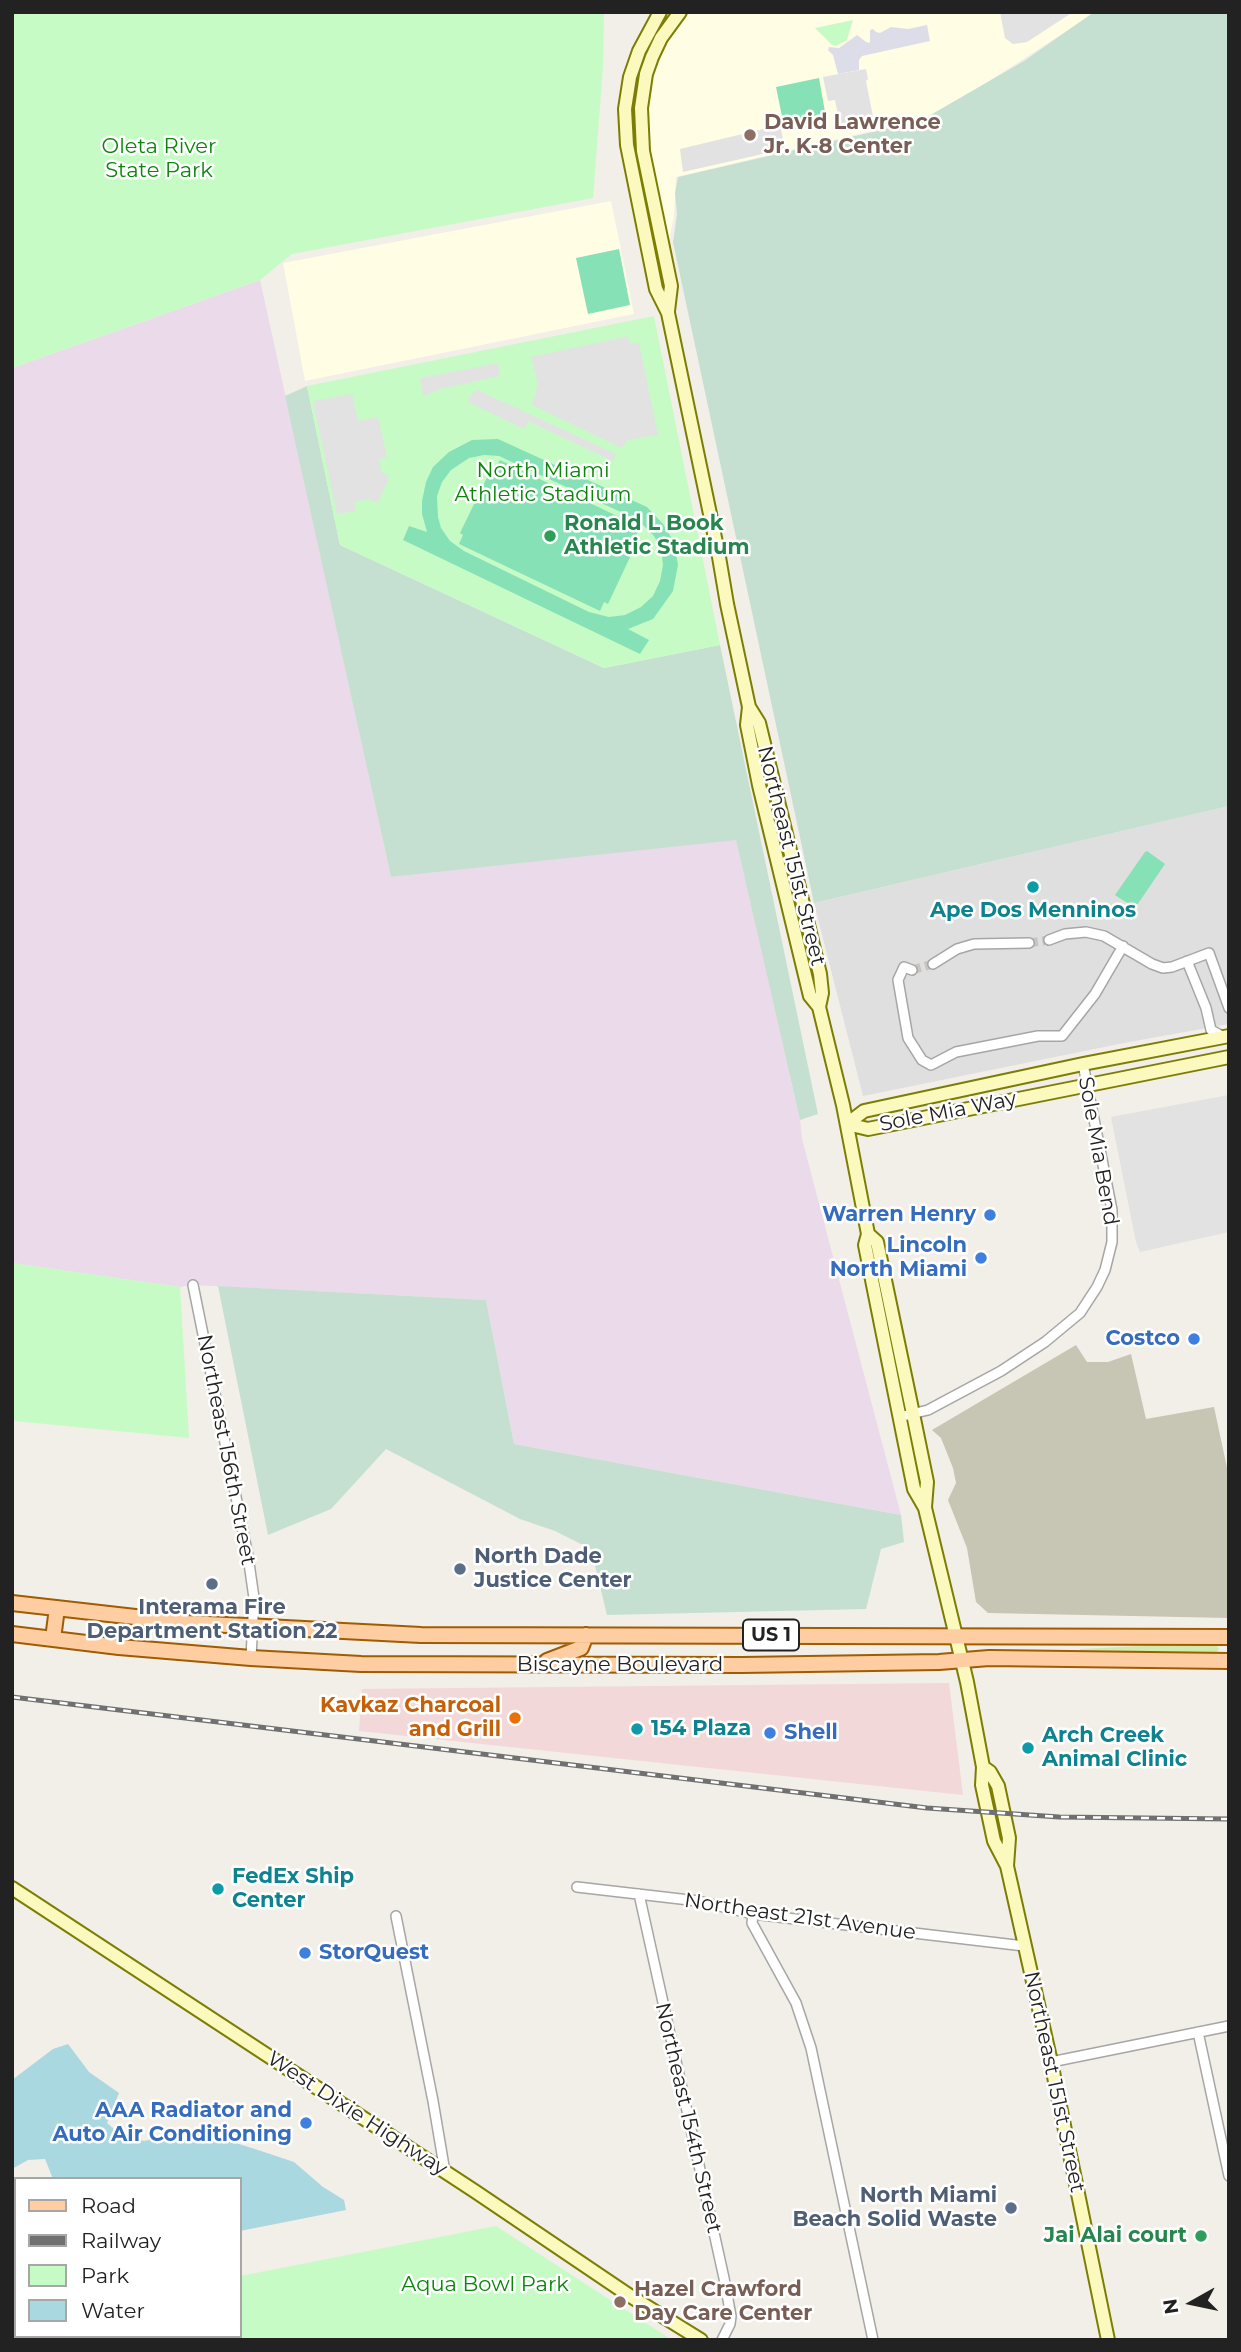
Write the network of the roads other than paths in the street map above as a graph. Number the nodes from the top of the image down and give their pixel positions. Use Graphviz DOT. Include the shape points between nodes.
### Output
graph roads {
  1 [pos="660,12"];
  2 [pos="680,12"];
  3 [pos="639,207"];
  4 [pos="660,236"];
  5 [pos="668,313"];
  6 [pos="1049,940"];
  7 [pos="1029,943"];
  8 [pos="1123,946"];
  9 [pos="1187,961"];
  10 [pos="933,964"];
  11 [pos="912,970"];
  12 [pos="1229,1008"];
  13 [pos="1227,1035"];
  14 [pos="1228,1057"];
  15 [pos="1083,1064"];
  16 [pos="1088,1084"];
  17 [pos="847,1124"];
  18 [pos="868,1234"];
  19 [pos="193,1285"];
  20 [pos="913,1414"];
  21 [pos="899,1417"];
  22 [pos="925,1508"];
  23 [pos="12,1603"];
  24 [pos="57,1608"];
  25 [pos="253,1627"];
  26 [pos="12,1634"];
  27 [pos="956,1634"];
  28 [pos="586,1635"];
  29 [pos="1229,1637"];
  30 [pos="54,1639"];
  31 [pos="251,1658"];
  32 [pos="960,1659"];
  33 [pos="1229,1661"];
  34 [pos="532,1666"];
  35 [pos="577,1887"];
  36 [pos="12,1888"];
  37 [pos="639,1894"];
  38 [pos="753,1914"];
  39 [pos="396,1916"];
  40 [pos="1024,1946"];
  41 [pos="1229,2026"];
  42 [pos="1198,2032"];
  43 [pos="1051,2062"];
  44 [pos="445,2172"];
  45 [pos="1229,2176"];
  46 [pos="701,2340"];
  47 [pos="722,2340"];
  48 [pos="873,2340"];
  49 [pos="1108,2340"];
  1 -- 3 [label="street, Northeast 151st Street" via="644,39 628,92 625,125"];
  2 -- 4 [label="street, Northeast 151st Street" via="652,57 642,93 643,151"];
  3 -- 4 [label="street" via="649,214"];
  3 -- 5 [label="street, Northeast 151st Street" via="656,289"];
  4 -- 5 [label="street, Northeast 151st Street" via="671,286"];
  5 -- 17 [label="street, Northeast 151st Street" via="749,707 759,723 820,974 819,1007"];
  6 -- 8 [label="street" via="1086,932"];
  7 -- 10 [label="street" via="974,944"];
  8 -- 9 [label="street" via="1157,966"];
  8 -- 11 [label="street" via="1062,1036 1038,1036 956,1052 931,1065 914,1049 906,1026 898,980 904,967"];
  9 -- 12 [label="street" via="1209,953"];
  9 -- 13 [label="street" via="1211,1030"];
  13 -- 14 [label="street"];
  13 -- 15 [label="street, Sole Mia Way"];
  14 -- 16 [label="street, Sole Mia Way"];
  15 -- 16 [label="street, Sole Mia Bend"];
  15 -- 17 [label="street, Sole Mia Way" via="864,1111"];
  16 -- 17 [label="street, Sole Mia Way" via="867,1129"];
  16 -- 20 [label="street, Sole Mia Bend" via="1114,1228 1097,1287 1080,1313 1045,1342 1001,1371"];
  17 -- 18 [label="street, Northeast 151st Street"];
  18 -- 20 [label="street, Northeast 151st Street" via="877,1242"];
  18 -- 21 [label="street, Northeast 151st Street" via="865,1245"];
  19 -- 25 [label="street, Northeast 156th Street" via="248,1556"];
  20 -- 21 [label="street, Sole Mia Bend"];
  20 -- 22 [label="street, Northeast 151st Street" via="927,1482"];
  21 -- 22 [label="street, Northeast 151st Street" via="914,1489"];
  22 -- 27 [label="street, Northeast 151st Street"];
  23 -- 24 [label="main road, Biscayne Boulevard / US 1"];
  24 -- 25 [label="main road, Biscayne Boulevard / US 1"];
  24 -- 30 [label="main road"];
  25 -- 28 [label="main road, Biscayne Boulevard / US 1" via="421,1635"];
  25 -- 31 [label="street, Northeast 156th Street"];
  26 -- 30 [label="main road, Biscayne Boulevard / US 1"];
  27 -- 28 [label="main road, Biscayne Boulevard / US 1"];
  27 -- 29 [label="main road, Biscayne Boulevard / US 1"];
  27 -- 32 [label="street, Northeast 151st Street"];
  28 -- 34 [label="main road" via="581,1648"];
  30 -- 31 [label="main road, Biscayne Boulevard / US 1"];
  31 -- 34 [label="main road, Biscayne Boulevard / US 1"];
  32 -- 33 [label="main road, Biscayne Boulevard / US 1"];
  32 -- 34 [label="main road, Biscayne Boulevard / US 1"];
  32 -- 40 [label="street, Northeast 151st Street" via="983,1767 998,1786 1009,1838 1007,1866"];
  35 -- 37 [label="street, Northeast 21st Avenue"];
  36 -- 44 [label="street, West Dixie Highway"];
  37 -- 38 [label="street, Northeast 21st Avenue"];
  37 -- 47 [label="street, Northeast 154th Street" via="726,2289 731,2316"];
  38 -- 40 [label="street, Northeast 21st Avenue"];
  38 -- 48 [label="street" via="752,1923 796,2003 811,2048"];
  39 -- 44 [label="street"];
  40 -- 43 [label="street, Northeast 151st Street"];
  41 -- 42 [label="street"];
  42 -- 43 [label="street"];
  42 -- 45 [label="street"];
  43 -- 49 [label="street, Northeast 151st Street"];
  44 -- 46 [label="street, West Dixie Highway"];
}
